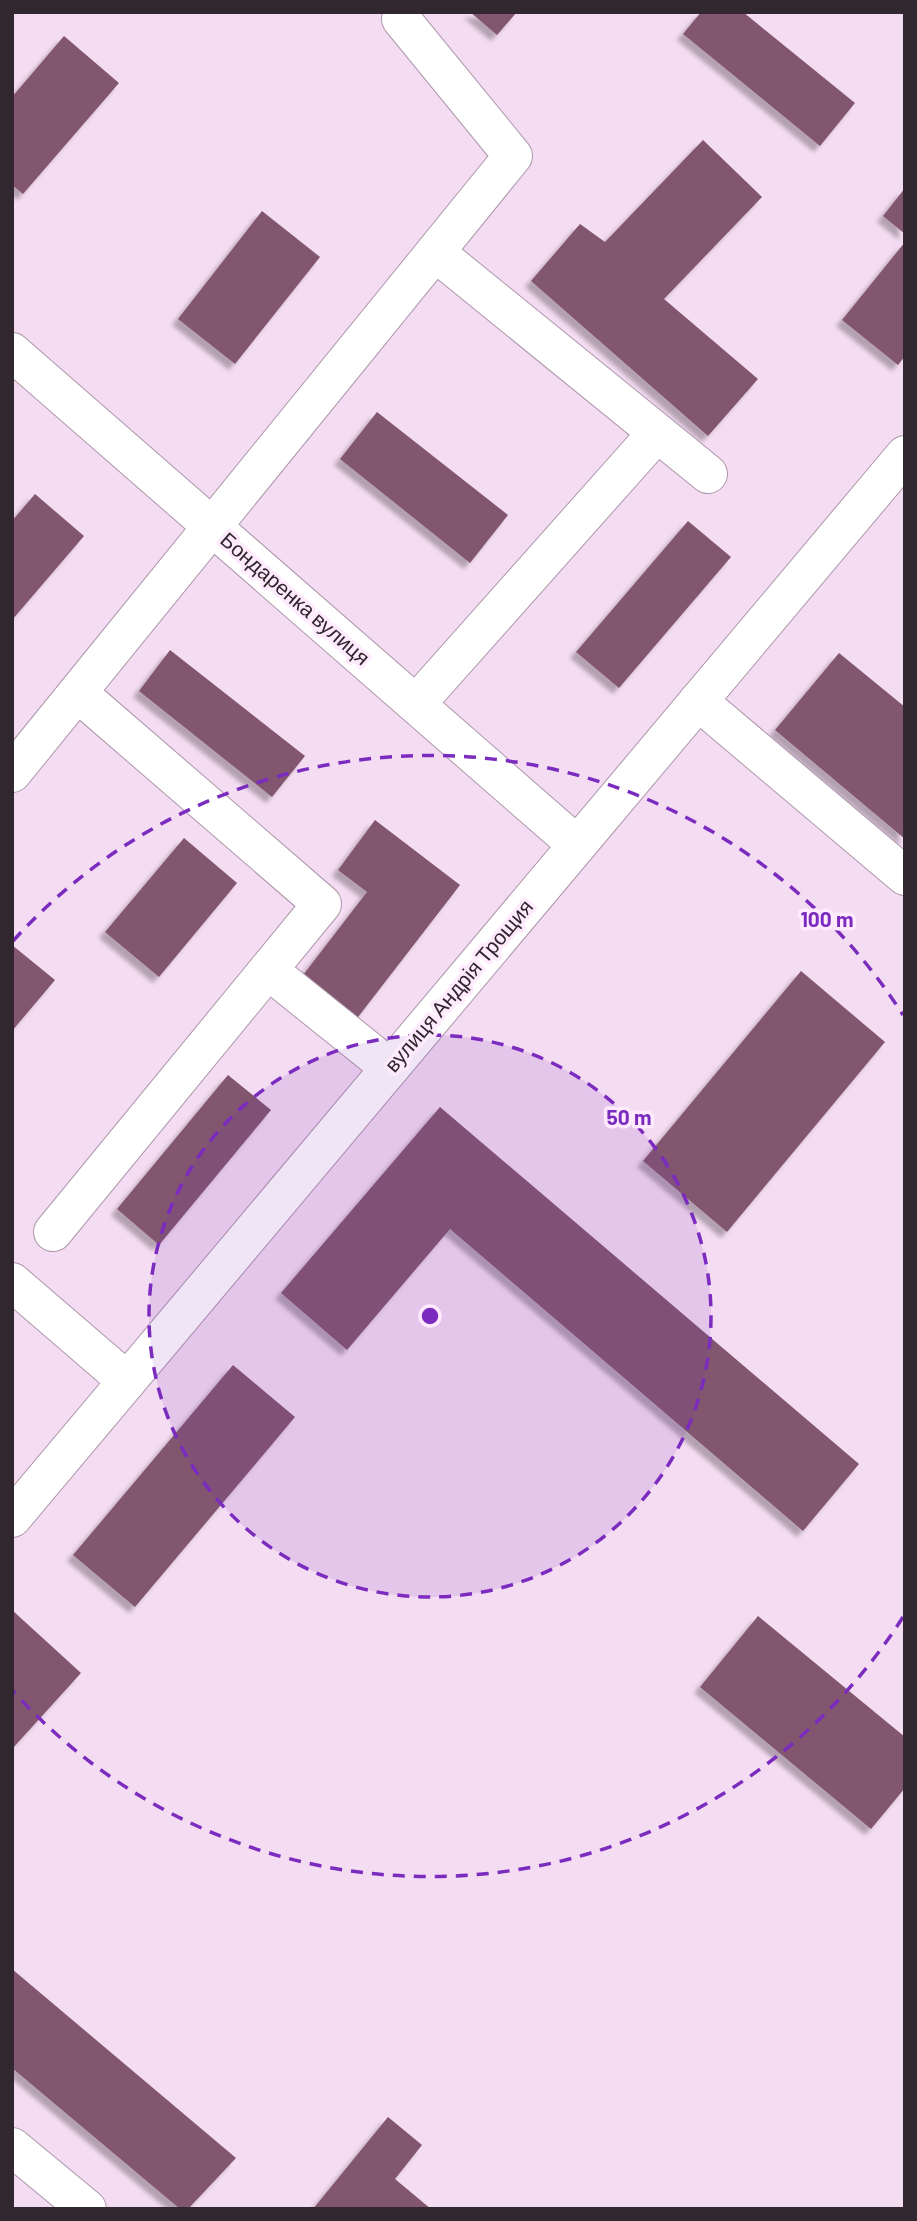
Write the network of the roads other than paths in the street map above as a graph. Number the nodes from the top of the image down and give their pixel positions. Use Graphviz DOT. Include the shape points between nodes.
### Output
graph roads {
  1 [pos="395,15"];
  2 [pos="435,252"];
  3 [pos="12,352"];
  4 [pos="657,433"];
  5 [pos="905,454"];
  6 [pos="708,474"];
  7 [pos="212,527"];
  8 [pos="78,692"];
  9 [pos="698,701"];
  10 [pos="416,704"];
  11 [pos="12,773"];
  12 [pos="577,845"];
  13 [pos="905,876"];
  14 [pos="268,970"];
  15 [pos="390,1068"];
  16 [pos="53,1232"];
  17 [pos="12,1282"];
  18 [pos="127,1381"];
  19 [pos="12,1518"];
  20 [pos="12,2147"];
  21 [pos="87,2209"];
  1 -- 2 [label="street" via="513,156"];
  2 -- 4 [label="street"];
  2 -- 7 [label="street"];
  3 -- 7 [label="street, Бондаренка вулиця"];
  4 -- 6 [label="street"];
  4 -- 10 [label="street"];
  5 -- 9 [label="street, вулиця Андрія Трощия"];
  7 -- 8 [label="street"];
  7 -- 10 [label="street, Бондаренка вулиця"];
  8 -- 11 [label="street"];
  8 -- 14 [label="street" via="322,904"];
  9 -- 12 [label="street, вулиця Андрія Трощия"];
  9 -- 13 [label="street"];
  10 -- 12 [label="street, Бондаренка вулиця"];
  12 -- 15 [label="street, вулиця Андрія Трощия"];
  14 -- 15 [label="street"];
  14 -- 16 [label="street"];
  15 -- 18 [label="street, вулиця Андрія Трощия"];
  17 -- 18 [label="street"];
  18 -- 19 [label="street, вулиця Андрія Трощия"];
  20 -- 21 [label="street"];
}
